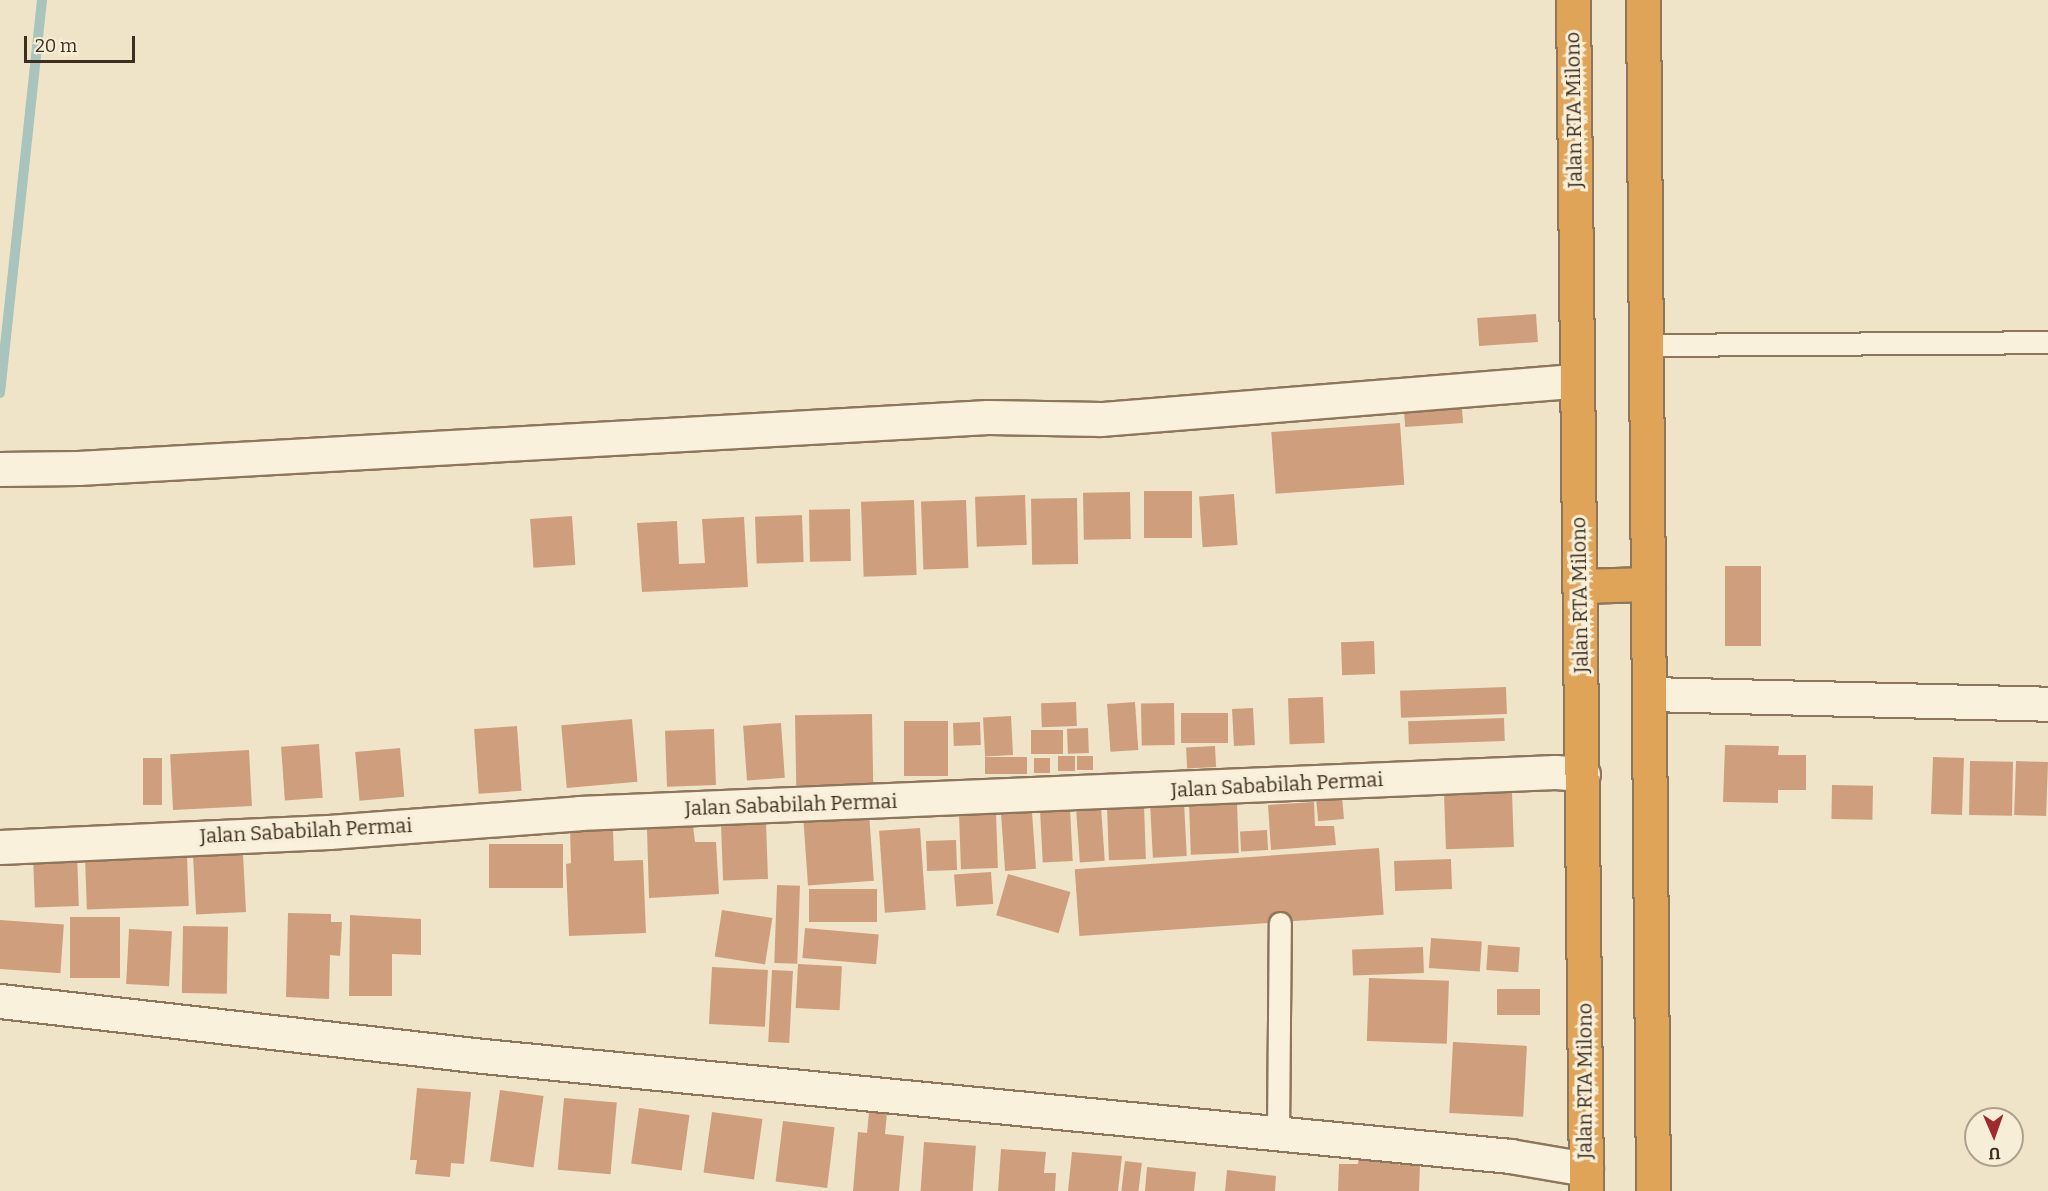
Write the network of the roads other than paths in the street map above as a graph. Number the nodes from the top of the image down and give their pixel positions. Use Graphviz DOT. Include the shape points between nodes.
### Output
graph roads {
  1 [pos="1573,0"];
  2 [pos="1643,0"];
  3 [pos="2048,342"];
  4 [pos="1647,345"];
  5 [pos="1576,381"];
  6 [pos="4,469"];
  7 [pos="1648,584"];
  8 [pos="1580,586"];
  9 [pos="1649,693"];
  10 [pos="2048,704"];
  11 [pos="1583,774"];
  12 [pos="0,846"];
  13 [pos="1280,923"];
  14 [pos="0,1001"];
  15 [pos="1278,1134"];
  16 [pos="1586,1180"];
  17 [pos="1653,1191"];
  1 -- 5 [label="highway, Jalan RTA Milono"];
  2 -- 4 [label="highway"];
  3 -- 4 [label="lane"];
  4 -- 7 [label="highway"];
  5 -- 6 [label="street" via="1101,419 988,417"];
  5 -- 8 [label="highway, Jalan RTA Milono"];
  7 -- 8 [label="highway"];
  7 -- 9 [label="highway"];
  8 -- 11 [label="highway, Jalan RTA Milono"];
  9 -- 10 [label="street"];
  9 -- 17 [label="highway"];
  11 -- 12 [label="street, Jalan Sababilah Permai" via="1555,772 579,813 329,832"];
  11 -- 16 [label="highway, Jalan RTA Milono"];
  13 -- 15 [label="lane"];
  14 -- 15 [label="street" via="483,1056"];
  15 -- 16 [label="street" via="1510,1156"];
}
